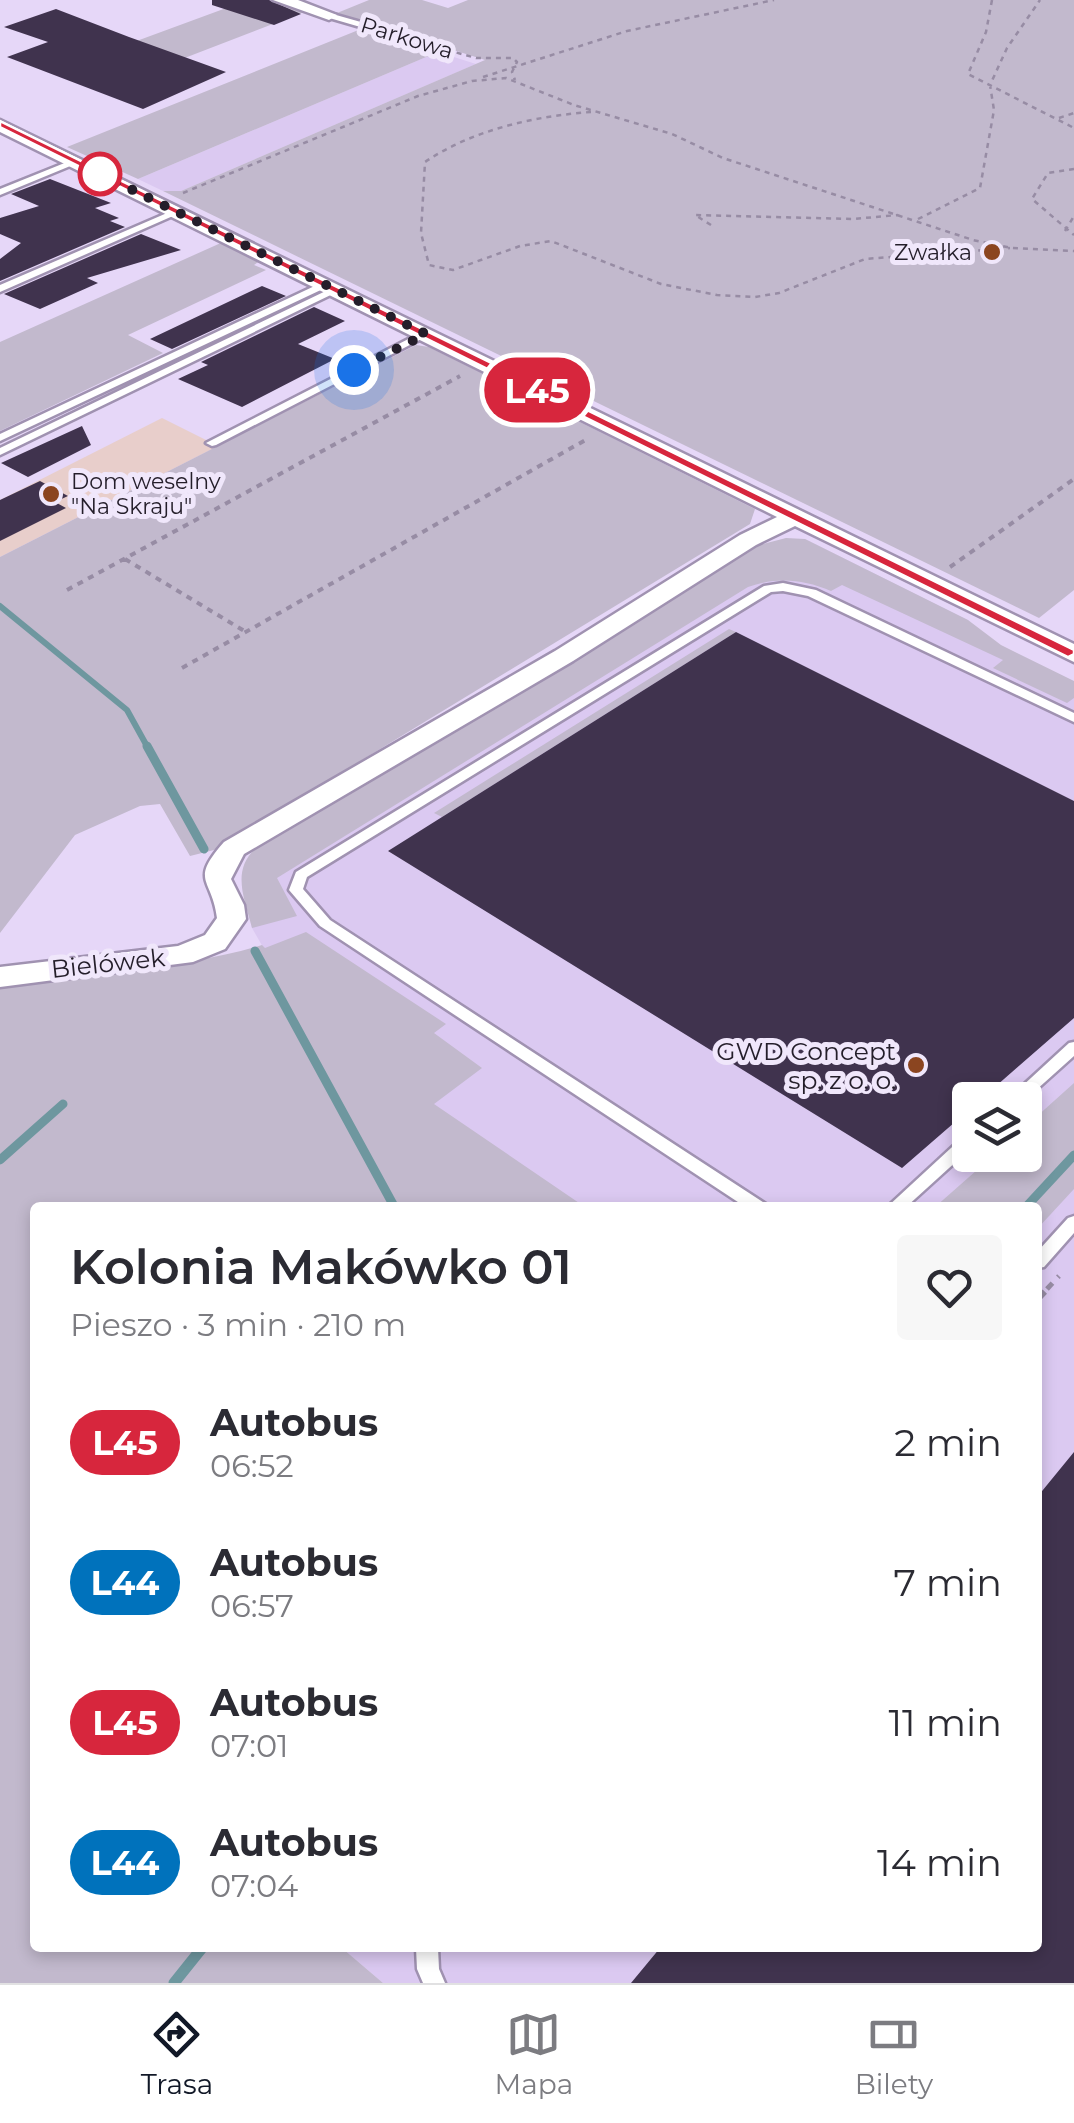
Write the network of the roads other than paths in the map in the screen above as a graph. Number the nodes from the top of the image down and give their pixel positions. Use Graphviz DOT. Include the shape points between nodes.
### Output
graph roads {
  1 [pos="281,0"];
  2 [pos="329,14"];
  3 [pos="432,46"];
  4 [pos="0,125"];
  5 [pos="75,162"];
  6 [pos="0,192"];
  7 [pos="177,212"];
  8 [pos="330,287"];
  9 [pos="0,288"];
  10 [pos="426,334"];
  11 [pos="0,438"];
  12 [pos="212,442"];
  13 [pos="0,452"];
  14 [pos="794,517"];
  15 [pos="1074,654"];
  16 [pos="1074,718"];
  17 [pos="0,977"];
  18 [pos="1074,1047"];
  19 [pos="1035,1082"];
  20 [pos="952,1156"];
  21 [pos="751,1202"];
  22 [pos="901,1202"];
  23 [pos="1074,1222"];
  24 [pos="1042,1258"];
  25 [pos="427,1952"];
  26 [pos="434,1983"];
  1 -- 2 [label="street, Parkowa"];
  2 -- 3 [label="lane, Parkowa"];
  4 -- 5 [label="street"];
  5 -- 6 [label="lane"];
  5 -- 7 [label="street"];
  7 -- 8 [label="street"];
  7 -- 9 [label="lane"];
  8 -- 10 [label="street"];
  8 -- 11 [label="lane"];
  8 -- 13 [label="lane"];
  10 -- 12 [label="lane"];
  10 -- 14 [label="street"];
  14 -- 15 [label="street"];
  14 -- 17 [label="street, Bielówek" via="234,848 217,880 232,919 214,942 183,955"];
  16 -- 21 [label="lane" via="812,593 768,589 302,875 296,890 326,923"];
  18 -- 19 [label="lane"];
  20 -- 22 [label="lane"];
  23 -- 24 [label="lane"];
  25 -- 26 [label="lane"];
}
